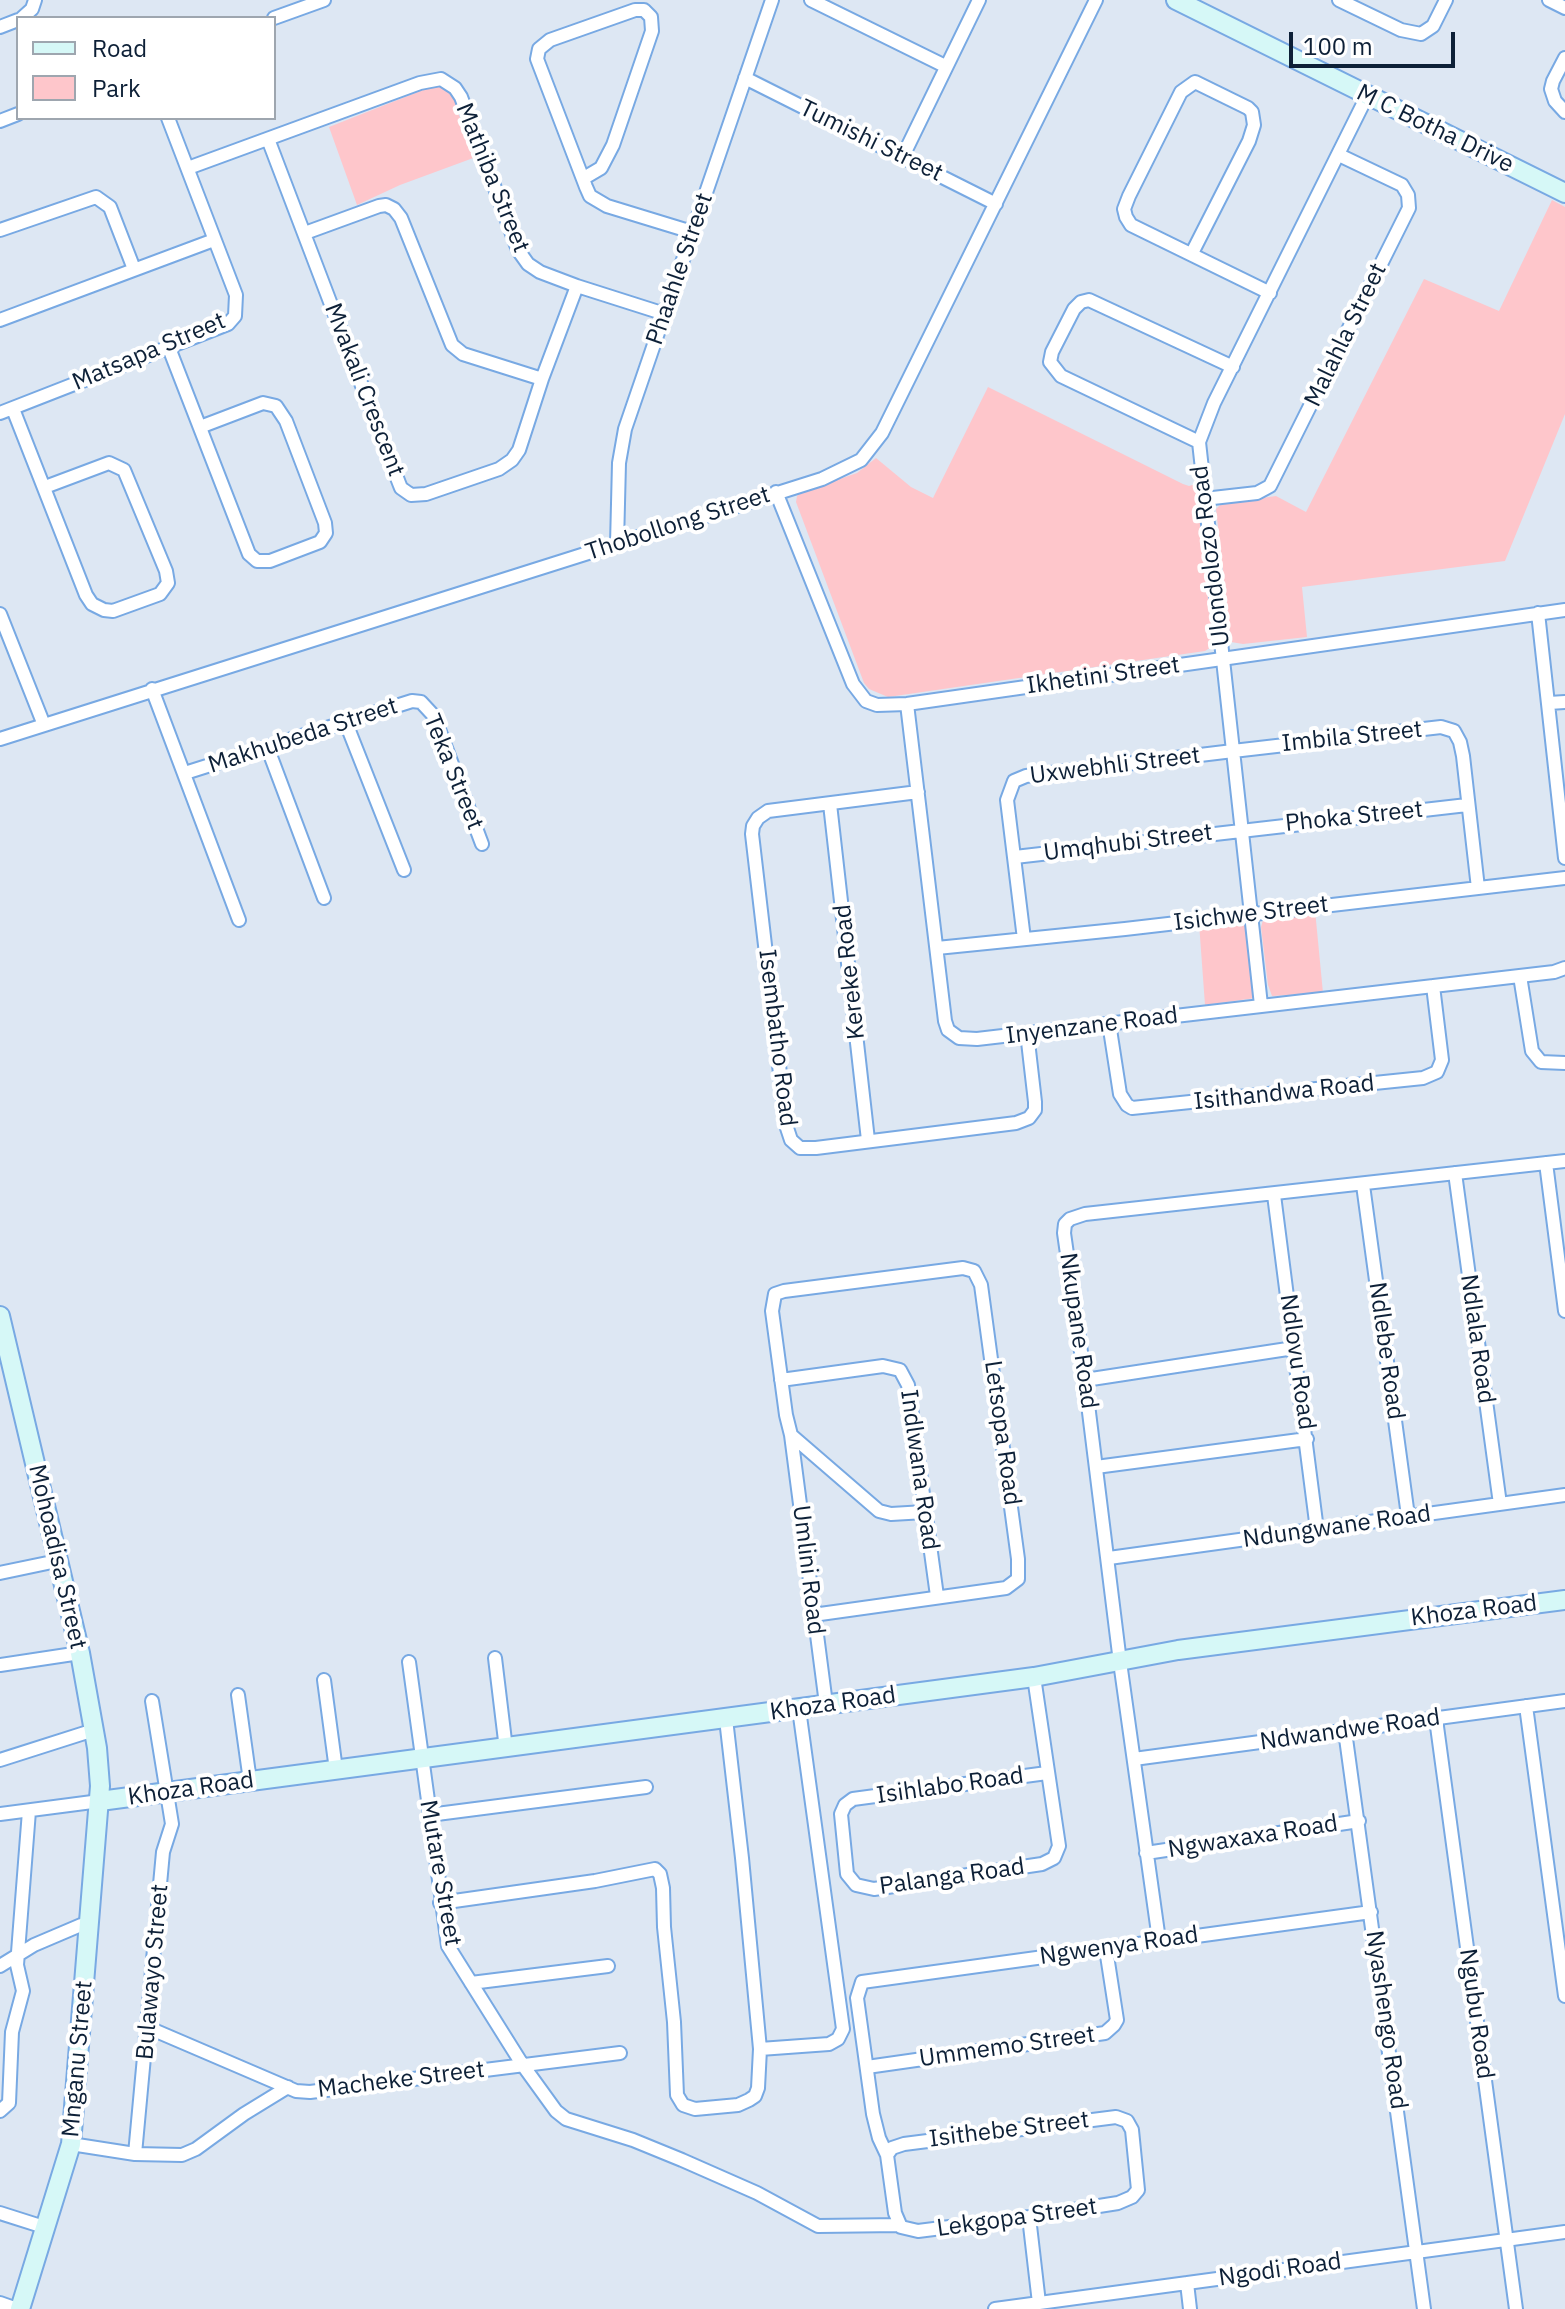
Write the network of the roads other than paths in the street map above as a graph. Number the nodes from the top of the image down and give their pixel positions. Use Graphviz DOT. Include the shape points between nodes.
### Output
graph roads {
  1 [pos="35,0"];
  2 [pos="324,0"];
  3 [pos="772,0"];
  4 [pos="811,0"];
  5 [pos="979,0"];
  6 [pos="1096,0"];
  7 [pos="1176,0"];
  8 [pos="1339,0"];
  9 [pos="1446,0"];
  10 [pos="1549,0"];
  11 [pos="1565,8"];
  12 [pos="24,16"];
  13 [pos="276,17"];
  14 [pos="1565,58"];
  15 [pos="945,66"];
  16 [pos="745,78"];
  17 [pos="1367,96"];
  18 [pos="1565,112"];
  19 [pos="169,120"];
  20 [pos="268,139"];
  21 [pos="1339,155"];
  22 [pos="903,156"];
  23 [pos="188,168"];
  24 [pos="584,178"];
  25 [pos="1565,193"];
  26 [pos="996,204"];
  27 [pos="0,230"];
  28 [pos="692,232"];
  29 [pos="305,233"];
  30 [pos="214,240"];
  31 [pos="1192,253"];
  32 [pos="134,269"];
  33 [pos="577,286"];
  34 [pos="1270,293"];
  35 [pos="665,314"];
  36 [pos="0,320"];
  37 [pos="169,348"];
  38 [pos="1233,367"];
  39 [pos="542,379"];
  40 [pos="6,411"];
  41 [pos="200,427"];
  42 [pos="1199,442"];
  43 [pos="45,487"];
  44 [pos="776,492"];
  45 [pos="1204,499"];
  46 [pos="617,544"];
  47 [pos="1565,610"];
  48 [pos="1538,613"];
  49 [pos="0,614"];
  50 [pos="5,644"];
  51 [pos="1223,660"];
  52 [pos="152,689"];
  53 [pos="421,702"];
  54 [pos="1565,702"];
  55 [pos="1549,703"];
  56 [pos="907,704"];
  57 [pos="346,723"];
  58 [pos="44,725"];
  59 [pos="0,739"];
  60 [pos="268,749"];
  61 [pos="1233,751"];
  62 [pos="185,773"];
  63 [pos="918,792"];
  64 [pos="830,804"];
  65 [pos="1467,805"];
  66 [pos="1241,830"];
  67 [pos="482,844"];
  68 [pos="1015,857"];
  69 [pos="1565,858"];
  70 [pos="404,870"];
  71 [pos="1565,878"];
  72 [pos="1478,888"];
  73 [pos="324,898"];
  74 [pos="1251,913"];
  75 [pos="239,920"];
  76 [pos="1024,939"];
  77 [pos="937,948"];
  78 [pos="1565,968"];
  79 [pos="1520,976"];
  80 [pos="1433,986"];
  81 [pos="1261,1005"];
  82 [pos="1109,1023"];
  83 [pos="1027,1033"];
  84 [pos="1565,1063"];
  85 [pos="868,1140"];
  86 [pos="1565,1161"];
  87 [pos="1546,1163"];
  88 [pos="1455,1173"];
  89 [pos="1363,1185"];
  90 [pos="1274,1195"];
  91 [pos="784,1291"];
  92 [pos="1565,1311"];
  93 [pos="0,1316"];
  94 [pos="1294,1348"];
  95 [pos="781,1380"];
  96 [pos="1085,1380"];
  97 [pos="8,1386"];
  98 [pos="791,1435"];
  99 [pos="1307,1439"];
  100 [pos="1096,1467"];
  101 [pos="1565,1495"];
  102 [pos="1500,1504"];
  103 [pos="925,1512"];
  104 [pos="1408,1516"];
  105 [pos="1317,1530"];
  106 [pos="1109,1558"];
  107 [pos="57,1561"];
  108 [pos="0,1573"];
  109 [pos="937,1596"];
  110 [pos="1565,1600"];
  111 [pos="813,1615"];
  112 [pos="80,1653"];
  113 [pos="495,1658"];
  114 [pos="409,1662"];
  115 [pos="1120,1662"];
  116 [pos="0,1665"];
  117 [pos="1034,1677"];
  118 [pos="324,1680"];
  119 [pos="238,1695"];
  120 [pos="152,1701"];
  121 [pos="1565,1701"];
  122 [pos="826,1704"];
  123 [pos="1526,1706"];
  124 [pos="799,1709"];
  125 [pos="726,1719"];
  126 [pos="1436,1719"];
  127 [pos="94,1730"];
  128 [pos="1345,1731"];
  129 [pos="506,1749"];
  130 [pos="422,1759"];
  131 [pos="1134,1759"];
  132 [pos="0,1760"];
  133 [pos="336,1770"];
  134 [pos="1047,1773"];
  135 [pos="250,1781"];
  136 [pos="646,1787"];
  137 [pos="165,1793"];
  138 [pos="853,1799"];
  139 [pos="100,1801"];
  140 [pos="29,1811"];
  141 [pos="0,1814"];
  142 [pos="429,1815"];
  143 [pos="1359,1821"];
  144 [pos="1146,1853"];
  145 [pos="440,1903"];
  146 [pos="1371,1912"];
  147 [pos="81,1925"];
  148 [pos="1159,1940"];
  149 [pos="1106,1949"];
  150 [pos="18,1956"];
  151 [pos="0,1966"];
  152 [pos="608,1966"];
  153 [pos="471,1983"];
  154 [pos="1565,1996"];
  155 [pos="149,2028"];
  156 [pos="760,2049"];
  157 [pos="620,2053"];
  158 [pos="522,2064"];
  159 [pos="867,2067"];
  160 [pos="288,2087"];
  161 [pos="0,2111"];
  162 [pos="1131,2126"];
  163 [pos="71,2144"];
  164 [pos="135,2154"];
  165 [pos="887,2155"];
  166 [pos="0,2213"];
  167 [pos="1029,2217"];
  168 [pos="900,2225"];
  169 [pos="44,2227"];
  170 [pos="1565,2232"];
  171 [pos="1506,2240"];
  172 [pos="1417,2252"];
  173 [pos="1187,2283"];
  174 [pos="0,2303"];
  175 [pos="1039,2303"];
  176 [pos="18,2309"];
  177 [pos="995,2309"];
  178 [pos="1190,2309"];
  179 [pos="1424,2309"];
  180 [pos="1516,2309"];
  1 -- 12 [label="street"];
  2 -- 13 [label="street"];
  3 -- 16 [label="street, Phaahle Street"];
  4 -- 15 [label="street"];
  5 -- 15 [label="street"];
  6 -- 26 [label="street, Thobollong Street"];
  7 -- 17 [label="street, M C Botha Drive"];
  8 -- 9 [label="street" via="1415,34 1433,26"];
  10 -- 11 [label="street"];
  14 -- 18 [label="street" via="1551,89"];
  15 -- 22 [label="street"];
  16 -- 22 [label="street, Tumishi Street"];
  16 -- 28 [label="street, Phaahle Street"];
  17 -- 21 [label="street, Ulondolozo Road"];
  17 -- 25 [label="street, M C Botha Drive"];
  19 -- 23 [label="street, Matsapa Street"];
  20 -- 23 [label="street, Mathiba Street"];
  20 -- 29 [label="street, Mvakali Crescent"];
  20 -- 33 [label="street, Mathiba Street" via="426,80 448,82 461,97 524,260"];
  21 -- 34 [label="street, Ulondolozo Road"];
  21 -- 45 [label="street, Malahla Street" via="1402,185 1409,208 1270,486 1257,493"];
  22 -- 26 [label="street, Tumishi Street"];
  23 -- 30 [label="street, Matsapa Street"];
  24 -- 24 [label="street" via="537,54 557,36 644,10 653,21 652,31 613,145 601,168"];
  24 -- 28 [label="street" via="590,196 599,203"];
  26 -- 44 [label="street, Thobollong Street" via="875,444 850,467"];
  27 -- 32 [label="street" via="96,197 110,207"];
  28 -- 35 [label="street, Phaahle Street"];
  29 -- 39 [label="street" via="379,206 394,209 452,345 463,354"];
  29 -- 39 [label="street, Mvakali Crescent" via="405,492 418,496 508,464 519,450"];
  30 -- 32 [label="street"];
  30 -- 37 [label="street, Matsapa Street" via="236,295 235,316 228,324"];
  31 -- 31 [label="street" via="1131,225 1124,209 1181,92 1195,82 1248,108 1254,125"];
  31 -- 34 [label="street"];
  32 -- 36 [label="street"];
  33 -- 35 [label="street, Mathiba Street"];
  33 -- 39 [label="street, Mvakali Crescent"];
  34 -- 38 [label="street, Ulondolozo Road"];
  35 -- 46 [label="street, Phaahle Street" via="622,442"];
  37 -- 40 [label="street, Matsapa Street"];
  37 -- 41 [label="street"];
  38 -- 42 [label="street, Ulondolozo Road"];
  38 -- 42 [label="street" via="1089,300 1074,309 1052,352 1053,367 1064,378"];
  40 -- 43 [label="street"];
  41 -- 41 [label="street" via="246,549 257,561 320,542 326,533 323,518 276,406 268,403"];
  42 -- 45 [label="street, Ulondolozo Road"];
  43 -- 43 [label="street" via="86,595 97,608 113,611 164,590 168,578 128,477 118,465 109,463"];
  44 -- 46 [label="street, Thobollong Street"];
  44 -- 56 [label="street, Ikhetini Street" via="853,684 866,701"];
  45 -- 51 [label="street, Ulondolozo Road"];
  46 -- 52 [label="street, Thobollong Street"];
  47 -- 48 [label="street, Ikhetini Street"];
  48 -- 51 [label="street, Ikhetini Street"];
  48 -- 55 [label="street"];
  49 -- 50 [label="street"];
  50 -- 58 [label="street"];
  51 -- 56 [label="street, Ikhetini Street"];
  51 -- 61 [label="street, Ulondolozo Road"];
  52 -- 58 [label="street, Thobollong Street"];
  52 -- 62 [label="street"];
  53 -- 57 [label="street, Makhubeda Street"];
  53 -- 67 [label="street, Teka Street" via="434,716"];
  54 -- 55 [label="street"];
  55 -- 69 [label="street"];
  56 -- 63 [label="street, Inyenzane Road"];
  57 -- 60 [label="street, Makhubeda Street"];
  57 -- 70 [label="street"];
  58 -- 59 [label="street, Thobollong Street"];
  60 -- 62 [label="street, Makhubeda Street"];
  60 -- 73 [label="street"];
  61 -- 65 [label="street, Imbila Street" via="1448,728 1460,742"];
  61 -- 66 [label="street, Ulondolozo Road"];
  61 -- 68 [label="street, Uxwebhli Street" via="1017,779 1007,800"];
  62 -- 75 [label="street"];
  63 -- 64 [label="street, Isembatho Road"];
  63 -- 77 [label="street, Inyenzane Road"];
  64 -- 85 [label="street, Kereke Road"];
  64 -- 85 [label="street, Isembatho Road" via="762,814 753,826 754,850 788,1134 800,1148"];
  65 -- 66 [label="street, Phoka Street"];
  65 -- 72 [label="street, Imbila Street"];
  66 -- 68 [label="street, Umqhubi Street"];
  66 -- 74 [label="street, Ulondolozo Road"];
  68 -- 76 [label="street, Uxwebhli Street"];
  71 -- 72 [label="street, Isichwe Street"];
  72 -- 74 [label="street, Isichwe Street"];
  74 -- 76 [label="street, Isichwe Street"];
  74 -- 81 [label="street, Ulondolozo Road"];
  76 -- 77 [label="street, Isichwe Street"];
  77 -- 83 [label="street, Inyenzane Road" via="945,1021 953,1036 966,1040"];
  78 -- 79 [label="street, Inyenzane Road"];
  79 -- 80 [label="street, Inyenzane Road"];
  79 -- 84 [label="street" via="1532,1051 1541,1062"];
  80 -- 81 [label="street, Inyenzane Road"];
  80 -- 82 [label="street, Isithandwa Road" via="1441,1067 1430,1076 1407,1080 1132,1108 1120,1094"];
  81 -- 82 [label="street, Inyenzane Road"];
  82 -- 83 [label="street, Inyenzane Road"];
  83 -- 85 [label="street, Isembatho Road" via="1035,1102 1029,1118"];
  86 -- 87 [label="street, Nkupane Road"];
  87 -- 88 [label="street, Nkupane Road"];
  87 -- 92 [label="street"];
  88 -- 89 [label="street, Nkupane Road"];
  88 -- 102 [label="street, Ndlala Road"];
  89 -- 90 [label="street, Nkupane Road"];
  89 -- 104 [label="street, Ndlebe Road"];
  90 -- 94 [label="street, Ndlovu Road"];
  90 -- 96 [label="street, Nkupane Road" via="1070,1219 1064,1233"];
  91 -- 95 [label="street, Umlini Road" via="772,1300"];
  91 -- 109 [label="street, Letsopa Road" via="963,1268 976,1275 1019,1575 1006,1588"];
  93 -- 97 [label="street, Mohoadisa Street"];
  94 -- 96 [label="street"];
  94 -- 99 [label="street, Ndlovu Road"];
  95 -- 98 [label="street, Umlini Road"];
  95 -- 103 [label="street, Indlwana Road" via="883,1366 900,1370 908,1385"];
  96 -- 100 [label="street, Nkupane Road"];
  97 -- 107 [label="street, Mohoadisa Street"];
  98 -- 103 [label="street" via="879,1511"];
  98 -- 111 [label="street, Umlini Road"];
  99 -- 100 [label="street"];
  99 -- 105 [label="street, Ndlovu Road"];
  100 -- 106 [label="street, Nkupane Road"];
  101 -- 102 [label="street, Ndungwane Road"];
  102 -- 104 [label="street, Ndungwane Road"];
  103 -- 109 [label="street, Indlwana Road"];
  104 -- 105 [label="street, Ndungwane Road"];
  105 -- 106 [label="street, Ndungwane Road"];
  106 -- 115 [label="street, Nkupane Road"];
  107 -- 108 [label="street"];
  107 -- 112 [label="street, Mohoadisa Street"];
  109 -- 111 [label="street, Letsopa Road"];
  110 -- 115 [label="street, Khoza Road"];
  111 -- 122 [label="street, Umlini Road"];
  112 -- 116 [label="street"];
  112 -- 127 [label="street, Mohoadisa Street"];
  113 -- 129 [label="street"];
  114 -- 130 [label="street, Mutare Street"];
  115 -- 117 [label="street, Khoza Road"];
  115 -- 131 [label="street, Nkupane Road"];
  117 -- 122 [label="street, Khoza Road"];
  117 -- 134 [label="street, Palanga Road"];
  118 -- 133 [label="street"];
  119 -- 135 [label="street"];
  120 -- 137 [label="street, Bulawayo Street"];
  121 -- 123 [label="street, Ndwandwe Road"];
  122 -- 124 [label="street, Khoza Road"];
  123 -- 126 [label="street, Ndwandwe Road"];
  123 -- 154 [label="street"];
  124 -- 125 [label="street, Khoza Road"];
  124 -- 156 [label="street" via="843,2029 829,2044"];
  125 -- 129 [label="street, Khoza Road"];
  125 -- 156 [label="street"];
  126 -- 128 [label="street, Ndwandwe Road"];
  126 -- 171 [label="street, Ngubu Road"];
  127 -- 132 [label="street"];
  127 -- 139 [label="street, Mohoadisa Street"];
  128 -- 131 [label="street, Ndwandwe Road"];
  128 -- 143 [label="street, Nyashengo Road"];
  129 -- 130 [label="street, Khoza Road"];
  130 -- 133 [label="street, Khoza Road"];
  130 -- 142 [label="street, Mutare Street"];
  131 -- 144 [label="street, Nkupane Road"];
  133 -- 135 [label="street, Khoza Road"];
  134 -- 138 [label="street, Isihlabo Road"];
  134 -- 138 [label="street, Palanga Road" via="1059,1846 1054,1858 874,1889 856,1885 845,1867 841,1814"];
  135 -- 137 [label="street, Khoza Road"];
  136 -- 142 [label="street"];
  137 -- 139 [label="street, Khoza Road"];
  137 -- 155 [label="street, Bulawayo Street" via="172,1824 163,1852"];
  139 -- 140 [label="street"];
  139 -- 163 [label="street, Mnganu Street"];
  140 -- 141 [label="street"];
  140 -- 150 [label="street"];
  142 -- 145 [label="street, Mutare Street"];
  143 -- 144 [label="street, Ngwaxaxa Road"];
  143 -- 146 [label="street, Nyashengo Road"];
  144 -- 148 [label="street, Nkupane Road"];
  145 -- 153 [label="street, Mutare Street" via="448,1946"];
  145 -- 156 [label="street" via="653,1869 660,1874 675,2086 683,2105 738,2105 755,2096"];
  146 -- 148 [label="street, Ngwenya Road"];
  146 -- 172 [label="street, Nyashengo Road"];
  147 -- 150 [label="street"];
  148 -- 149 [label="street, Ngwenya Road"];
  149 -- 159 [label="street, Ummemo Street" via="1117,2020 1105,2033"];
  149 -- 159 [label="street, Ngwenya Road" via="866,1980 859,1985 857,1998"];
  150 -- 151 [label="street"];
  150 -- 161 [label="street" via="23,1991 12,2032 9,2103"];
  152 -- 153 [label="street"];
  153 -- 158 [label="street, Mutare Street"];
  155 -- 160 [label="street, Macheke Street"];
  155 -- 164 [label="street, Bulawayo Street"];
  157 -- 158 [label="street, Macheke Street"];
  158 -- 160 [label="street, Macheke Street" via="310,2092"];
  158 -- 168 [label="street, Lekgopa Street" via="566,2119 682,2160 816,2225"];
  159 -- 165 [label="street" via="876,2129"];
  160 -- 164 [label="street" via="196,2149 167,2157"];
  162 -- 165 [label="street, Isithebe Street" via="1112,2117 904,2144"];
  162 -- 167 [label="street, Lekgopa Street" via="1138,2187 1134,2196"];
  163 -- 164 [label="street"];
  163 -- 169 [label="street, Mnganu Street"];
  165 -- 168 [label="street"];
  166 -- 169 [label="street"];
  167 -- 168 [label="street, Lekgopa Street" via="918,2231"];
  167 -- 175 [label="street"];
  169 -- 176 [label="street, Mnganu Street"];
  170 -- 171 [label="street, Ngodi Road"];
  171 -- 172 [label="street, Ngodi Road"];
  171 -- 180 [label="street, Ngubu Road"];
  172 -- 173 [label="street, Ngodi Road"];
  172 -- 179 [label="street, Nyashengo Road"];
  173 -- 175 [label="street, Ngodi Road"];
  173 -- 178 [label="street"];
  174 -- 176 [label="street"];
  175 -- 177 [label="street, Ngodi Road"];
}
